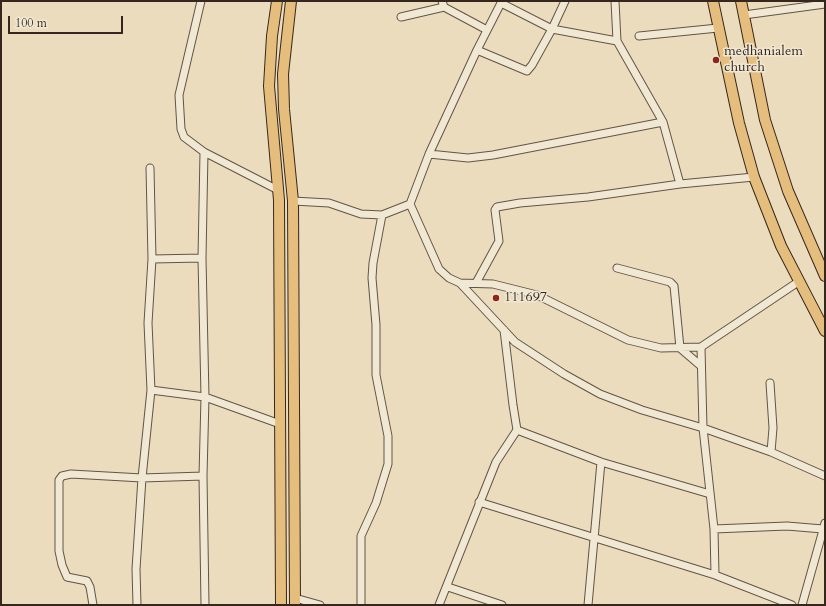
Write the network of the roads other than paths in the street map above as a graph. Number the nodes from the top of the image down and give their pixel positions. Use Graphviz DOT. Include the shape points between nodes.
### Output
graph roads {
  1 [pos="201,1"];
  2 [pos="277,1"];
  3 [pos="291,1"];
  4 [pos="565,1"];
  5 [pos="617,1"];
  6 [pos="713,1"];
  7 [pos="741,1"];
  8 [pos="501,2"];
  9 [pos="443,4"];
  10 [pos="806,4"];
  11 [pos="825,4"];
  12 [pos="744,15"];
  13 [pos="401,17"];
  14 [pos="718,28"];
  15 [pos="552,29"];
  16 [pos="487,30"];
  17 [pos="639,36"];
  18 [pos="617,41"];
  19 [pos="477,50"];
  20 [pos="663,122"];
  21 [pos="204,152"];
  22 [pos="429,154"];
  23 [pos="150,168"];
  24 [pos="754,177"];
  25 [pos="680,184"];
  26 [pos="278,190"];
  27 [pos="293,201"];
  28 [pos="410,204"];
  29 [pos="382,215"];
  30 [pos="152,258"];
  31 [pos="202,258"];
  32 [pos="617,268"];
  33 [pos="825,276"];
  34 [pos="798,282"];
  35 [pos="460,283"];
  36 [pos="476,283"];
  37 [pos="504,330"];
  38 [pos="825,331"];
  39 [pos="701,347"];
  40 [pos="680,348"];
  41 [pos="701,366"];
  42 [pos="770,383"];
  43 [pos="151,390"];
  44 [pos="204,397"];
  45 [pos="280,424"];
  46 [pos="703,428"];
  47 [pos="517,430"];
  48 [pos="772,452"];
  49 [pos="601,462"];
  50 [pos="202,476"];
  51 [pos="825,476"];
  52 [pos="142,478"];
  53 [pos="710,494"];
  54 [pos="479,502"];
  55 [pos="824,526"];
  56 [pos="714,529"];
  57 [pos="594,537"];
  58 [pos="715,575"];
  59 [pos="448,587"];
  60 [pos="295,602"];
  61 [pos="93,605"];
  62 [pos="137,605"];
  63 [pos="204,605"];
  64 [pos="281,605"];
  65 [pos="320,605"];
  66 [pos="361,605"];
  67 [pos="439,605"];
  68 [pos="502,605"];
  69 [pos="588,605"];
  70 [pos="792,605"];
  71 [pos="802,605"];
  1 -- 21 [label="street" via="179,95 179,111 180,129 184,137"];
  2 -- 26 [label="main road" via="269,86"];
  3 -- 27 [label="main road" via="283,74"];
  4 -- 15 [label="street"];
  5 -- 18 [label="street"];
  6 -- 14 [label="main road"];
  7 -- 12 [label="main road"];
  8 -- 15 [label="street"];
  8 -- 16 [label="street"];
  9 -- 13 [label="street"];
  9 -- 16 [label="street"];
  10 -- 11 [label="street"];
  10 -- 12 [label="street"];
  12 -- 33 [label="main road" via="765,120 788,191"];
  14 -- 17 [label="street"];
  14 -- 24 [label="main road"];
  15 -- 18 [label="street"];
  15 -- 19 [label="street" via="527,71"];
  16 -- 19 [label="street"];
  18 -- 20 [label="street"];
  19 -- 22 [label="street"];
  20 -- 22 [label="street" via="492,155 468,158"];
  20 -- 25 [label="street"];
  21 -- 26 [label="street"];
  21 -- 31 [label="street"];
  22 -- 28 [label="street"];
  23 -- 30 [label="street"];
  24 -- 25 [label="street"];
  24 -- 34 [label="main road" via="780,246"];
  25 -- 36 [label="street" via="588,198 497,207 495,210 499,241"];
  26 -- 45 [label="main road"];
  27 -- 29 [label="street" via="329,203 361,214"];
  27 -- 60 [label="main road"];
  28 -- 29 [label="street"];
  28 -- 35 [label="street" via="439,269"];
  29 -- 66 [label="street" via="372,263 372,278 376,326 376,375 388,436 388,464 376,503 361,536"];
  30 -- 31 [label="street"];
  30 -- 43 [label="street" via="148,316"];
  31 -- 44 [label="street"];
  32 -- 40 [label="street" via="670,282 674,286"];
  34 -- 38 [label="main road"];
  34 -- 39 [label="street"];
  35 -- 36 [label="street"];
  35 -- 37 [label="street"];
  36 -- 40 [label="street" via="493,284 537,295 606,330 649,347"];
  37 -- 46 [label="street" via="523,348 600,394 642,410"];
  37 -- 47 [label="street"];
  39 -- 40 [label="street"];
  39 -- 41 [label="street"];
  40 -- 41 [label="street"];
  41 -- 46 [label="street"];
  42 -- 48 [label="street"];
  43 -- 44 [label="street"];
  43 -- 52 [label="street"];
  44 -- 45 [label="street"];
  44 -- 50 [label="street"];
  45 -- 64 [label="main road"];
  46 -- 48 [label="street"];
  46 -- 53 [label="street"];
  47 -- 49 [label="street"];
  47 -- 54 [label="street" via="499,456"];
  48 -- 51 [label="street"];
  49 -- 53 [label="street"];
  49 -- 57 [label="street"];
  50 -- 52 [label="street"];
  50 -- 63 [label="street"];
  52 -- 61 [label="street" via="70,474 62,476 60,480 59,551 62,565 67,577 87,581"];
  52 -- 62 [label="street" via="136,569"];
  53 -- 56 [label="street"];
  54 -- 57 [label="street"];
  54 -- 59 [label="street"];
  55 -- 56 [label="street"];
  55 -- 71 [label="street"];
  56 -- 58 [label="street"];
  57 -- 58 [label="street"];
  57 -- 69 [label="street"];
  58 -- 70 [label="street"];
  59 -- 67 [label="street"];
  59 -- 68 [label="street"];
  60 -- 65 [label="street"];
}
